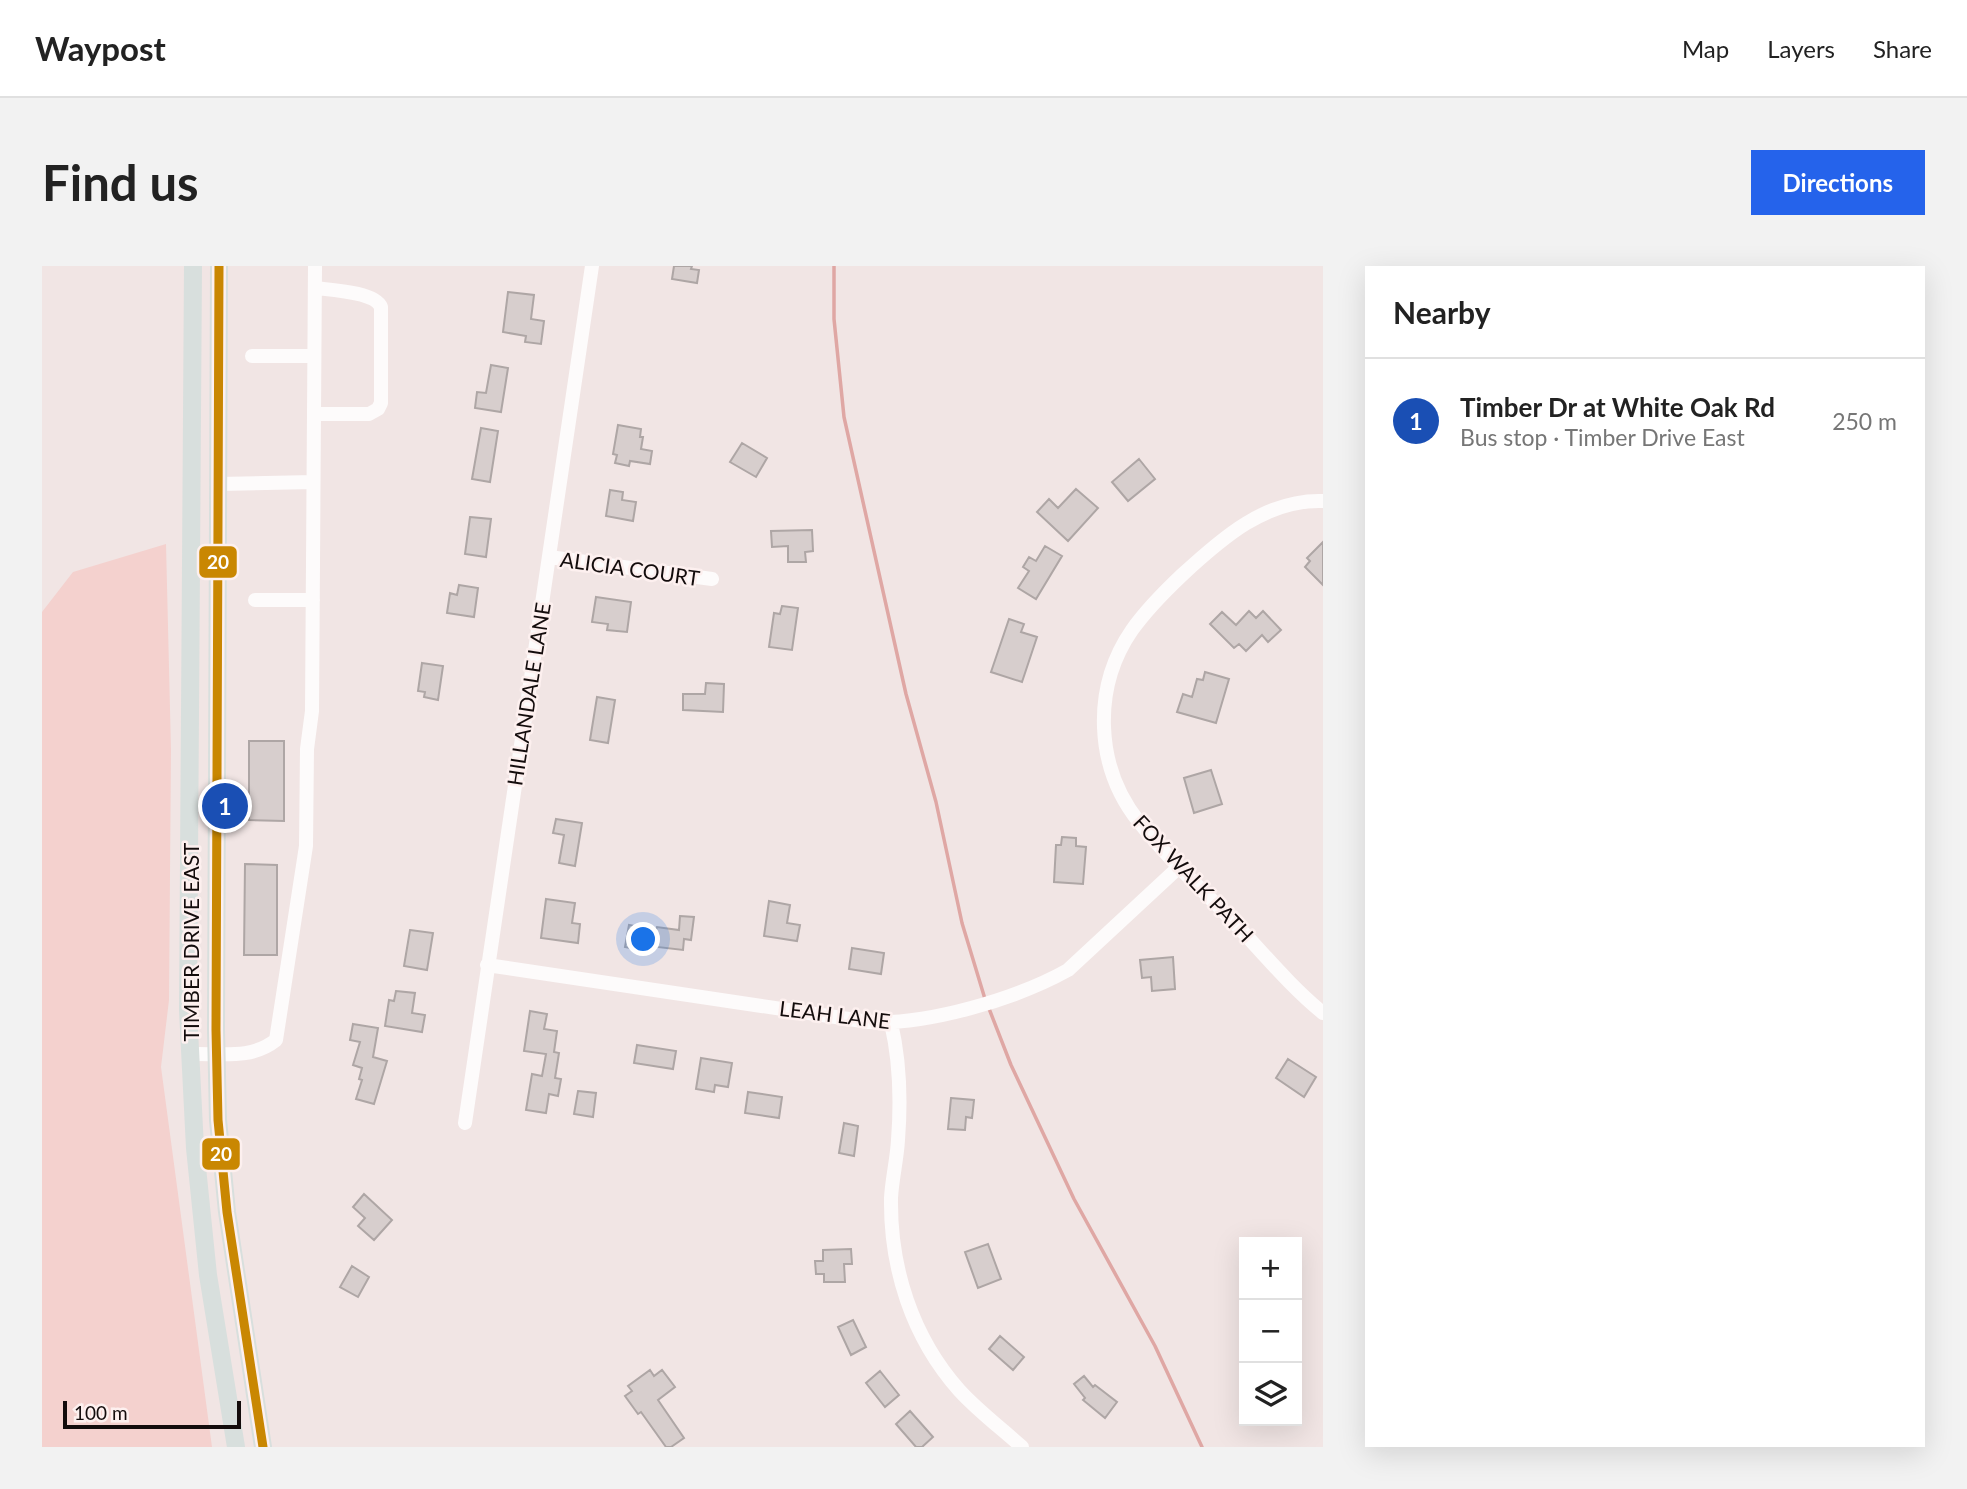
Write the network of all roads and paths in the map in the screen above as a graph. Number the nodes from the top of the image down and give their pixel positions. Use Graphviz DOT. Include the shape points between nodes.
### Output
graph roads {
  1 [pos="194,266"];
  2 [pos="211,266"];
  3 [pos="219,266"];
  4 [pos="315,266"];
  5 [pos="592,266"];
  6 [pos="315,288"];
  7 [pos="252,356"];
  8 [pos="314,356"];
  9 [pos="218,369"];
  10 [pos="313,414"];
  11 [pos="313,482"];
  12 [pos="219,484"];
  13 [pos="1323,501"];
  14 [pos="549,557"];
  15 [pos="712,579"];
  16 [pos="254,600"];
  17 [pos="313,600"];
  18 [pos="1179,867"];
  19 [pos="487,965"];
  20 [pos="1323,1013"];
  21 [pos="891,1023"];
  22 [pos="216,1053"];
  23 [pos="190,1054"];
  24 [pos="465,1123"];
  25 [pos="236,1447"];
  26 [pos="264,1447"];
  27 [pos="1022,1447"];
  1 -- 23 [label="main road, TIMBER DRIVE EAST"];
  2 -- 9 [label="main road"];
  3 -- 9 [label="main road, TIMBER DRIVE EAST"];
  4 -- 6 [label="street"];
  5 -- 14 [label="street, HILLANDALE LANE"];
  6 -- 8 [label="street"];
  6 -- 10 [label="street" via="379,302 381,403 374,412"];
  7 -- 8 [label="street"];
  8 -- 10 [label="street"];
  9 -- 12 [label="main road, TIMBER DRIVE EAST"];
  10 -- 11 [label="street"];
  11 -- 12 [label="street"];
  11 -- 17 [label="street"];
  12 -- 22 [label="main road, TIMBER DRIVE EAST"];
  13 -- 18 [label="street, FOX WALK PATH" via="1283,505 1244,524 1149,608 1115,661 1103,720 1111,770 1138,821"];
  14 -- 15 [label="street, ALICIA COURT"];
  14 -- 19 [label="street, HILLANDALE LANE"];
  16 -- 17 [label="street"];
  17 -- 22 [label="street" via="306,846 276,1040 250,1054"];
  18 -- 20 [label="street, FOX WALK PATH"];
  18 -- 21 [label="street, LEAH LANE" via="1091,951 1053,979 990,1001"];
  19 -- 21 [label="street, LEAH LANE"];
  19 -- 24 [label="street, HILLANDALE LANE"];
  21 -- 27 [label="street" via="898,1051 899,1103 892,1236 904,1292 923,1338 946,1373"];
  22 -- 23 [label="street"];
  22 -- 26 [label="main road, TIMBER DRIVE EAST" via="227,1212"];
  23 -- 25 [label="main road, TIMBER DRIVE EAST" via="208,1275"];
}
